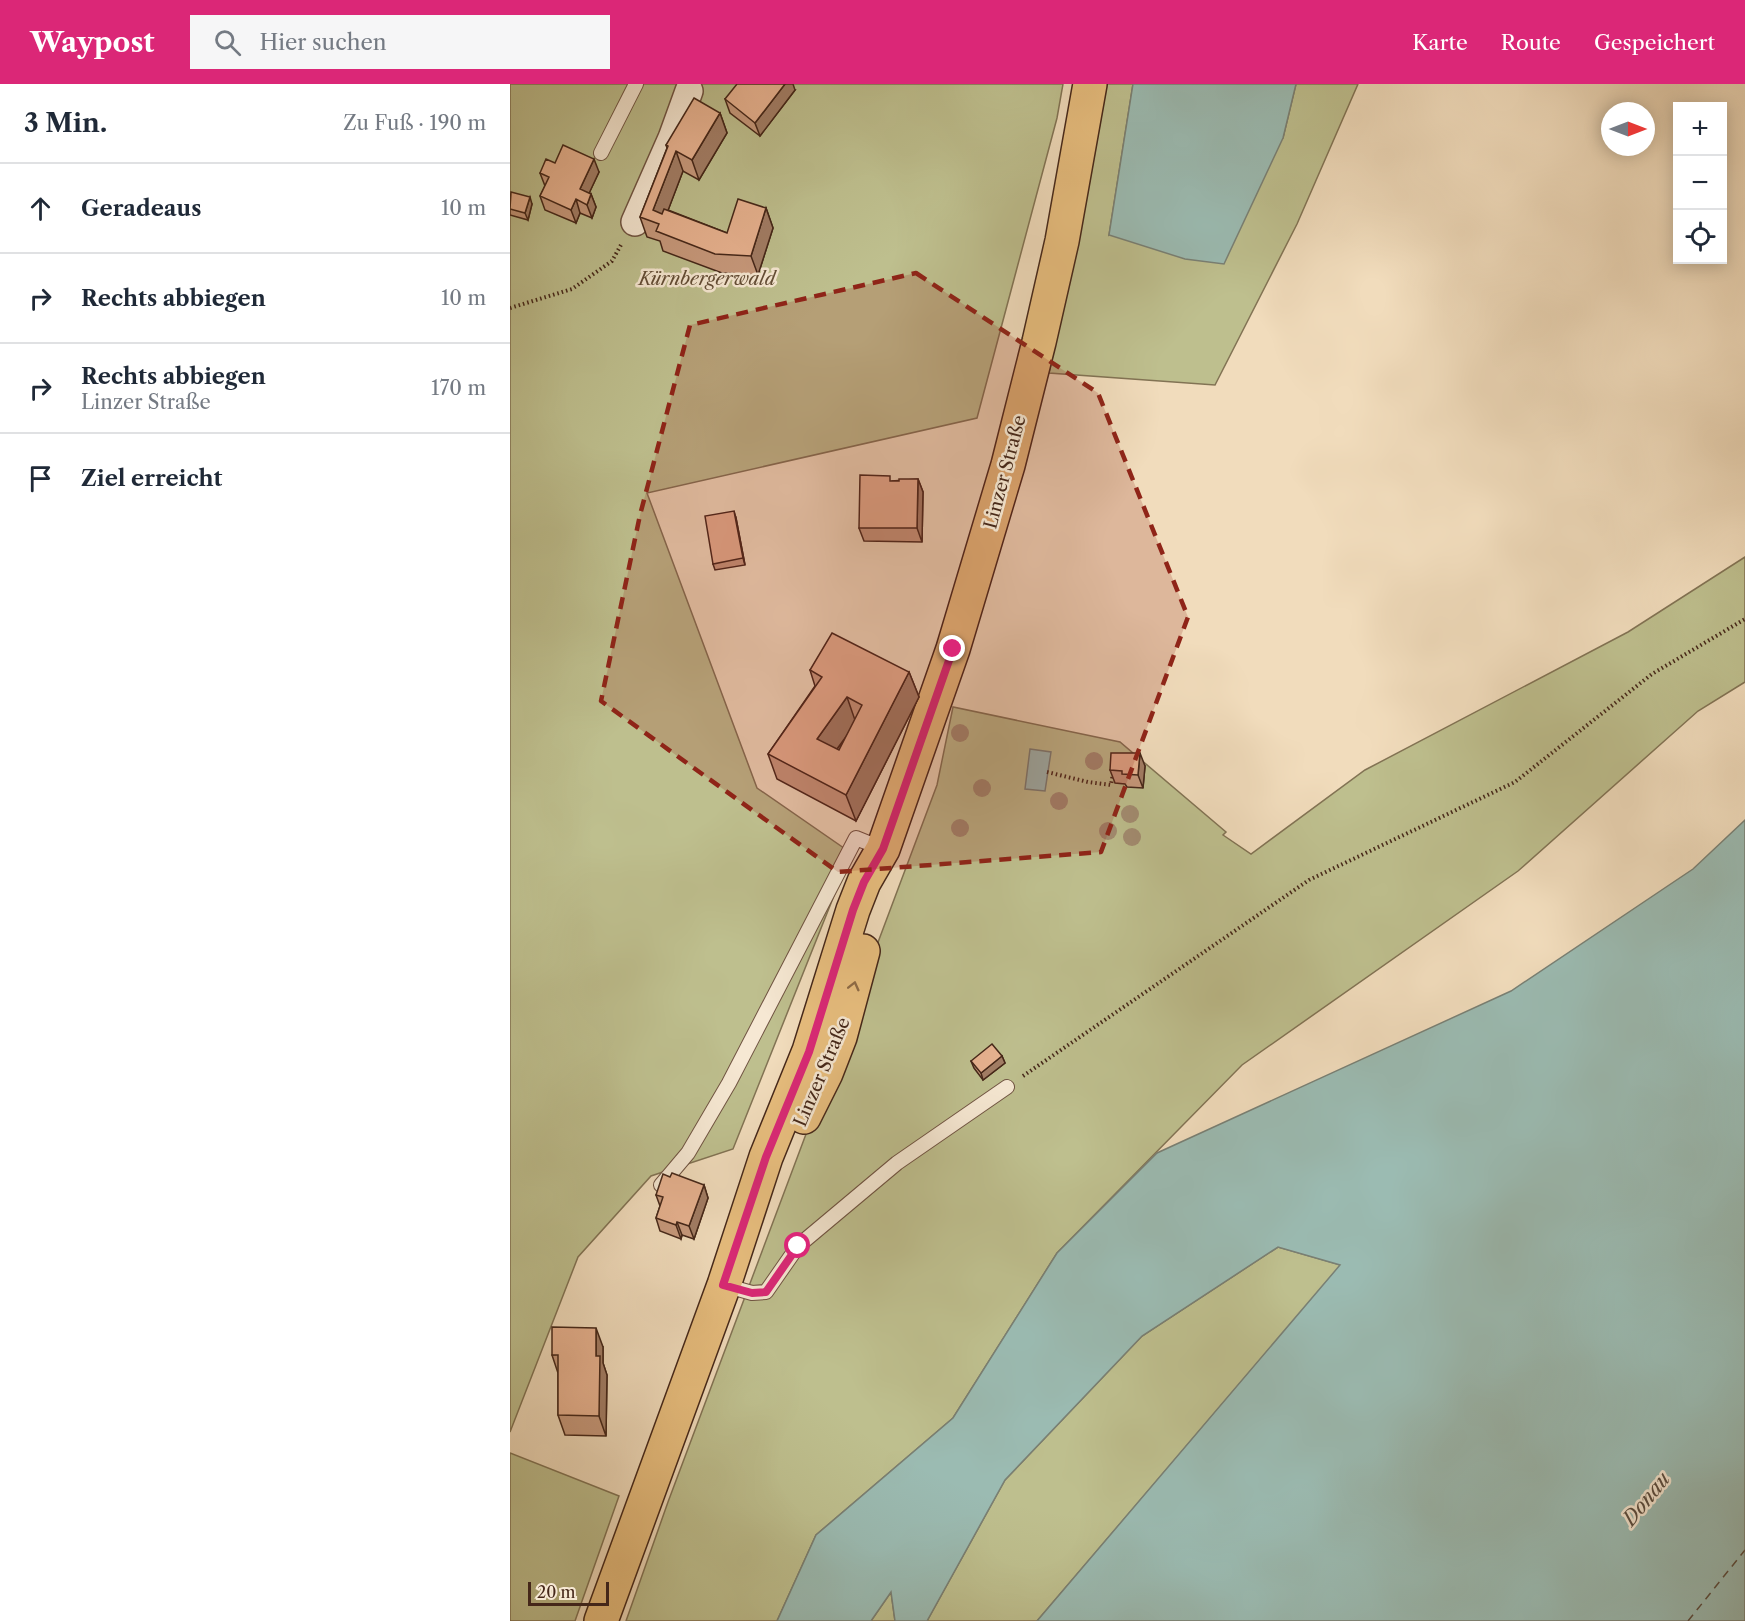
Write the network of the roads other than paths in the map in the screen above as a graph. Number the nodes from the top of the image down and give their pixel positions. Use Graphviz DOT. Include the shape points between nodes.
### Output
graph roads {
  1 [pos="636,84"];
  2 [pos="1090,84"];
  3 [pos="689,86"];
  4 [pos="601,153"];
  5 [pos="635,222"];
  6 [pos="883,849"];
  7 [pos="1007,1087"];
  8 [pos="661,1185"];
  9 [pos="723,1285"];
  10 [pos="600,1621"];
  1 -- 4 [label="lane"];
  2 -- 6 [label="main road, Linzer Straße" via="1062,241 1008,465 953,649"];
  3 -- 5 [label="street" via="672,138"];
  6 -- 8 [label="lane" via="856,837 729,1083 688,1153"];
  6 -- 9 [label="main road, Linzer Straße" via="853,910 809,1052 766,1157"];
  7 -- 9 [label="lane" via="897,1163 798,1246 766,1292 752,1293"];
  9 -- 10 [label="main road, Linzer Straße"];
}
